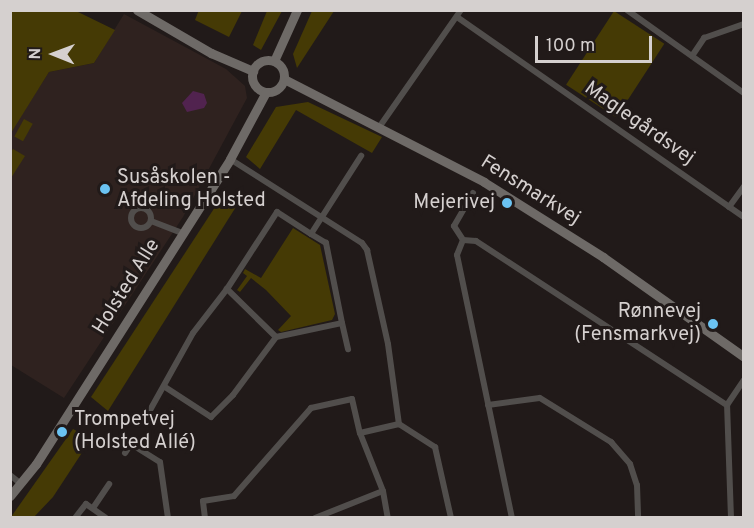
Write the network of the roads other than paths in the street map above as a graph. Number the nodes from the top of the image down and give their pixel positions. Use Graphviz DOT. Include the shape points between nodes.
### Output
graph roads {
  1 [pos="137,10"];
  2 [pos="297,10"];
  3 [pos="461,10"];
  4 [pos="627,10"];
  5 [pos="457,17"];
  6 [pos="744,24"];
  7 [pos="692,56"];
  8 [pos="274,61"];
  9 [pos="253,71"];
  10 [pos="284,79"];
  11 [pos="266,92"];
  12 [pos="744,93"];
  13 [pos="380,126"];
  14 [pos="361,156"];
  15 [pos="230,159"];
  16 [pos="744,186"];
  17 [pos="473,193"];
  18 [pos="729,207"];
  19 [pos="322,217"];
  20 [pos="744,217"];
  21 [pos="151,221"];
  22 [pos="182,233"];
  23 [pos="311,234"];
  24 [pos="463,240"];
  25 [pos="227,289"];
  26 [pos="342,323"];
  27 [pos="276,337"];
  28 [pos="348,349"];
  29 [pos="744,357"];
  30 [pos="744,380"];
  31 [pos="165,387"];
  32 [pos="488,405"];
  33 [pos="727,405"];
  34 [pos="149,412"];
  35 [pos="399,424"];
  36 [pos="360,433"];
  37 [pos="125,453"];
  38 [pos="10,475"];
  39 [pos="21,484"];
  40 [pos="109,484"];
  41 [pos="383,491"];
  42 [pos="10,496"];
  43 [pos="93,508"];
  44 [pos="75,518"];
  45 [pos="106,518"];
  46 [pos="168,518"];
  47 [pos="205,518"];
  48 [pos="315,518"];
  49 [pos="388,518"];
  50 [pos="450,518"];
  51 [pos="512,518"];
  52 [pos="638,518"];
  53 [pos="731,518"];
  1 -- 9 [label="street" via="211,53"];
  2 -- 8 [label="street"];
  3 -- 5 [label="street"];
  4 -- 7 [label="street"];
  5 -- 13 [label="street"];
  5 -- 18 [label="street, Maglegårdsvej"];
  6 -- 7 [label="street" via="704,38"];
  7 -- 12 [label="street"];
  8 -- 9 [label="street" via="263,61"];
  8 -- 10 [label="street" via="283,68"];
  9 -- 11 [label="street" via="255,85"];
  10 -- 11 [label="street" via="279,88"];
  10 -- 13 [label="street, Fensmarkvej"];
  11 -- 15 [label="street, Holsted Alle"];
  13 -- 29 [label="street, Fensmarkvej" via="484,182 603,257"];
  14 -- 19 [label="street"];
  15 -- 19 [label="street"];
  15 -- 22 [label="street, Holsted Alle"];
  16 -- 18 [label="street"];
  17 -- 24 [label="street" via="454,226"];
  18 -- 20 [label="street, Maglegårdsvej"];
  19 -- 23 [label="street"];
  19 -- 35 [label="street" via="367,250 388,344"];
  21 -- 22 [label="street"];
  22 -- 39 [label="street, Holsted Alle"];
  23 -- 25 [label="street" via="278,212"];
  23 -- 26 [label="street" via="326,243"];
  24 -- 32 [label="street" via="457,255"];
  24 -- 33 [label="street" via="476,241"];
  25 -- 27 [label="street"];
  25 -- 31 [label="street" via="193,333"];
  26 -- 27 [label="street"];
  26 -- 28 [label="street"];
  27 -- 31 [label="street" via="211,417"];
  30 -- 33 [label="street"];
  31 -- 34 [label="street"];
  32 -- 51 [label="street"];
  32 -- 52 [label="street" via="540,398 611,442 630,464 637,485"];
  33 -- 53 [label="street"];
  35 -- 36 [label="street"];
  35 -- 50 [label="street" via="435,447"];
  36 -- 41 [label="street"];
  36 -- 47 [label="street" via="352,399 311,408 234,496 203,501"];
  37 -- 46 [label="street" via="131,444 160,462"];
  38 -- 39 [label="street"];
  39 -- 42 [label="street, Holsted Alle"];
  40 -- 43 [label="street"];
  41 -- 48 [label="street"];
  41 -- 49 [label="street"];
  43 -- 44 [label="street" via="86,504"];
  43 -- 45 [label="street"];
}
